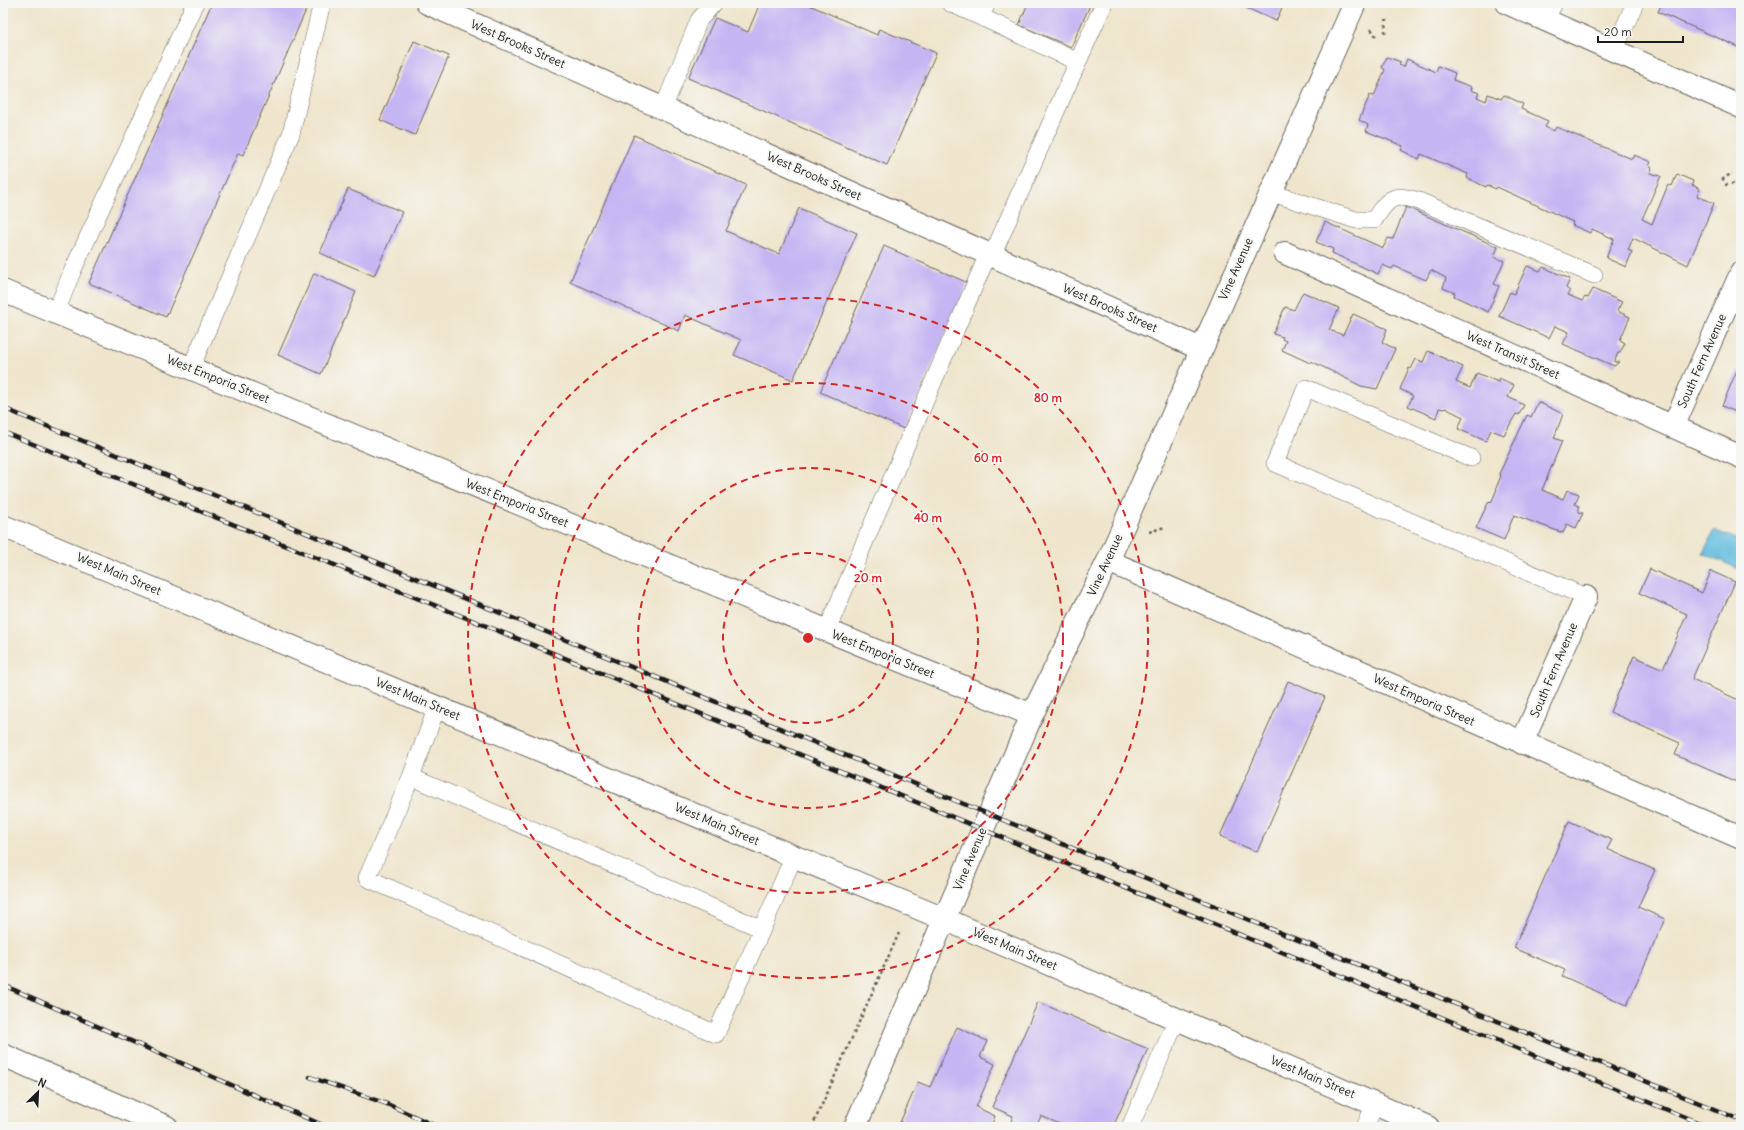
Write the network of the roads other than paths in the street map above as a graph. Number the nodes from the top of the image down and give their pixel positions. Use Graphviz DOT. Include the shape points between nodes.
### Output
graph roads {
  1 [pos="195,3"];
  2 [pos="322,3"];
  3 [pos="427,3"];
  4 [pos="714,3"];
  5 [pos="950,3"];
  6 [pos="1104,3"];
  7 [pos="1355,3"];
  8 [pos="1507,3"];
  9 [pos="1635,3"];
  10 [pos="984,10"];
  11 [pos="1550,12"];
  12 [pos="1614,51"];
  13 [pos="1078,62"];
  14 [pos="1741,107"];
  15 [pos="663,109"];
  16 [pos="1272,193"];
  17 [pos="1285,253"];
  18 [pos="990,255"];
  19 [pos="1741,273"];
  20 [pos="1594,275"];
  21 [pos="3,290"];
  22 [pos="56,312"];
  23 [pos="1201,349"];
  24 [pos="192,368"];
  25 [pos="1673,427"];
  26 [pos="1741,457"];
  27 [pos="1471,458"];
  28 [pos="3,526"];
  29 [pos="1108,561"];
  30 [pos="1586,597"];
  31 [pos="827,630"];
  32 [pos="437,707"];
  33 [pos="1032,715"];
  34 [pos="1522,743"];
  35 [pos="412,777"];
  36 [pos="1741,838"];
  37 [pos="794,856"];
  38 [pos="944,918"];
  39 [pos="762,929"];
  40 [pos="1177,1019"];
  41 [pos="3,1055"];
  42 [pos="1375,1104"];
  43 [pos="167,1127"];
  44 [pos="855,1127"];
  45 [pos="1130,1127"];
  46 [pos="1365,1127"];
  47 [pos="1428,1127"];
  1 -- 22 [label="lane"];
  2 -- 24 [label="lane" via="292,134"];
  3 -- 15 [label="street, West Brooks Street"];
  4 -- 15 [label="lane" via="699,20"];
  5 -- 10 [label="lane"];
  6 -- 13 [label="lane"];
  7 -- 16 [label="street, Vine Avenue"];
  8 -- 11 [label="street"];
  9 -- 12 [label="lane"];
  10 -- 13 [label="lane"];
  11 -- 12 [label="street"];
  12 -- 14 [label="street"];
  13 -- 18 [label="lane"];
  15 -- 18 [label="street, West Brooks Street"];
  16 -- 20 [label="lane" via="1356,220 1374,220 1386,202 1402,196"];
  16 -- 23 [label="street, Vine Avenue"];
  17 -- 25 [label="street, West Transit Street"];
  18 -- 23 [label="street, West Brooks Street"];
  18 -- 31 [label="lane"];
  19 -- 25 [label="street, South Fern Avenue"];
  21 -- 22 [label="street, West Emporia Street"];
  22 -- 24 [label="street, West Emporia Street"];
  23 -- 29 [label="street, Vine Avenue"];
  24 -- 31 [label="street, West Emporia Street"];
  25 -- 26 [label="street, West Transit Street"];
  27 -- 30 [label="lane" via="1306,388 1275,463"];
  28 -- 32 [label="street, West Main Street"];
  29 -- 33 [label="street, Vine Avenue"];
  29 -- 34 [label="street, West Emporia Street"];
  30 -- 34 [label="street, South Fern Avenue"];
  31 -- 33 [label="street, West Emporia Street"];
  32 -- 35 [label="lane"];
  32 -- 37 [label="street, West Main Street"];
  33 -- 38 [label="street, Vine Avenue"];
  34 -- 36 [label="street, West Emporia Street"];
  35 -- 39 [label="lane"];
  35 -- 39 [label="lane" via="367,878 716,1034"];
  37 -- 38 [label="street, West Main Street"];
  37 -- 39 [label="lane"];
  38 -- 40 [label="street, West Main Street"];
  38 -- 44 [label="street, Vine Avenue"];
  40 -- 42 [label="street, West Main Street"];
  40 -- 45 [label="lane"];
  41 -- 43 [label="street"];
  42 -- 46 [label="lane"];
  42 -- 47 [label="street, West Main Street"];
}
